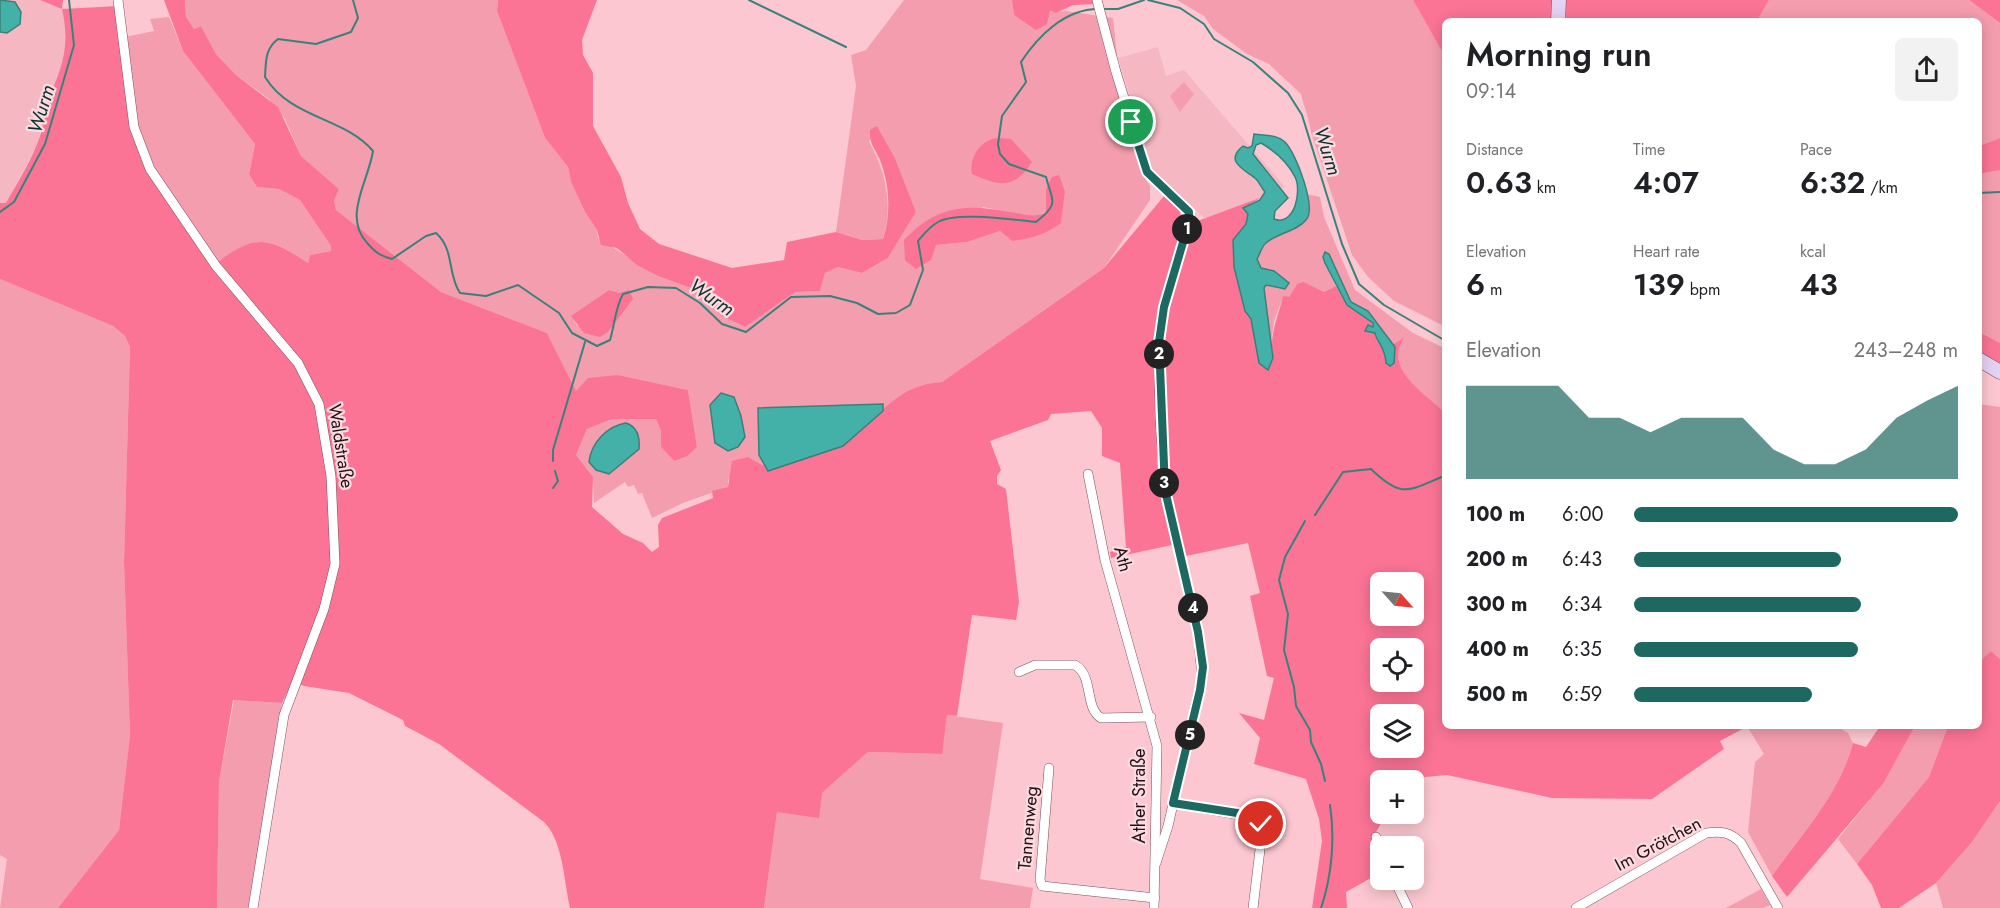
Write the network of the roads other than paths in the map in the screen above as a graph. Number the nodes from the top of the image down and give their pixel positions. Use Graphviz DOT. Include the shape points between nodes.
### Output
graph roads {
  1 [pos="118,0"];
  2 [pos="1559,0"];
  3 [pos="1098,2"];
  4 [pos="1558,18"];
  5 [pos="1982,361"];
  6 [pos="2000,372"];
  7 [pos="1088,474"];
  8 [pos="1132,651"];
  9 [pos="1019,672"];
  10 [pos="1151,717"];
  11 [pos="1049,768"];
  12 [pos="1173,803"];
  13 [pos="1156,862"];
  14 [pos="1399,890"];
  15 [pos="1155,897"];
  16 [pos="253,908"];
  17 [pos="1154,908"];
  18 [pos="1253,908"];
  19 [pos="1408,908"];
  20 [pos="1576,908"];
  21 [pos="1778,908"];
  1 -- 16 [label="street, Waldstraße" via="134,127 150,169 197,240 311,384 319,404 331,476 335,564 324,609 284,715"];
  2 -- 4 [label="street"];
  3 -- 12 [label="street" via="1147,172 1189,212 1159,342 1165,490 1203,667"];
  5 -- 6 [label="street"];
  7 -- 8 [label="street, Ath" via="1105,560"];
  8 -- 10 [label="street, Ather Straße"];
  9 -- 10 [label="street" via="1035,665 1075,665 1083,671 1095,712 1101,718"];
  10 -- 13 [label="street, Ather Straße" via="1158,768"];
  11 -- 15 [label="street, Tannenweg" via="1042,886"];
  12 -- 13 [label="street"];
  12 -- 18 [label="street" via="1257,818 1262,833"];
  13 -- 15 [label="street, Ather Straße"];
  14 -- 19 [label="street"];
  15 -- 17 [label="street, Ather Straße"];
  20 -- 21 [label="street, Im Grötchen" via="1706,833 1723,831 1741,843"];
}
